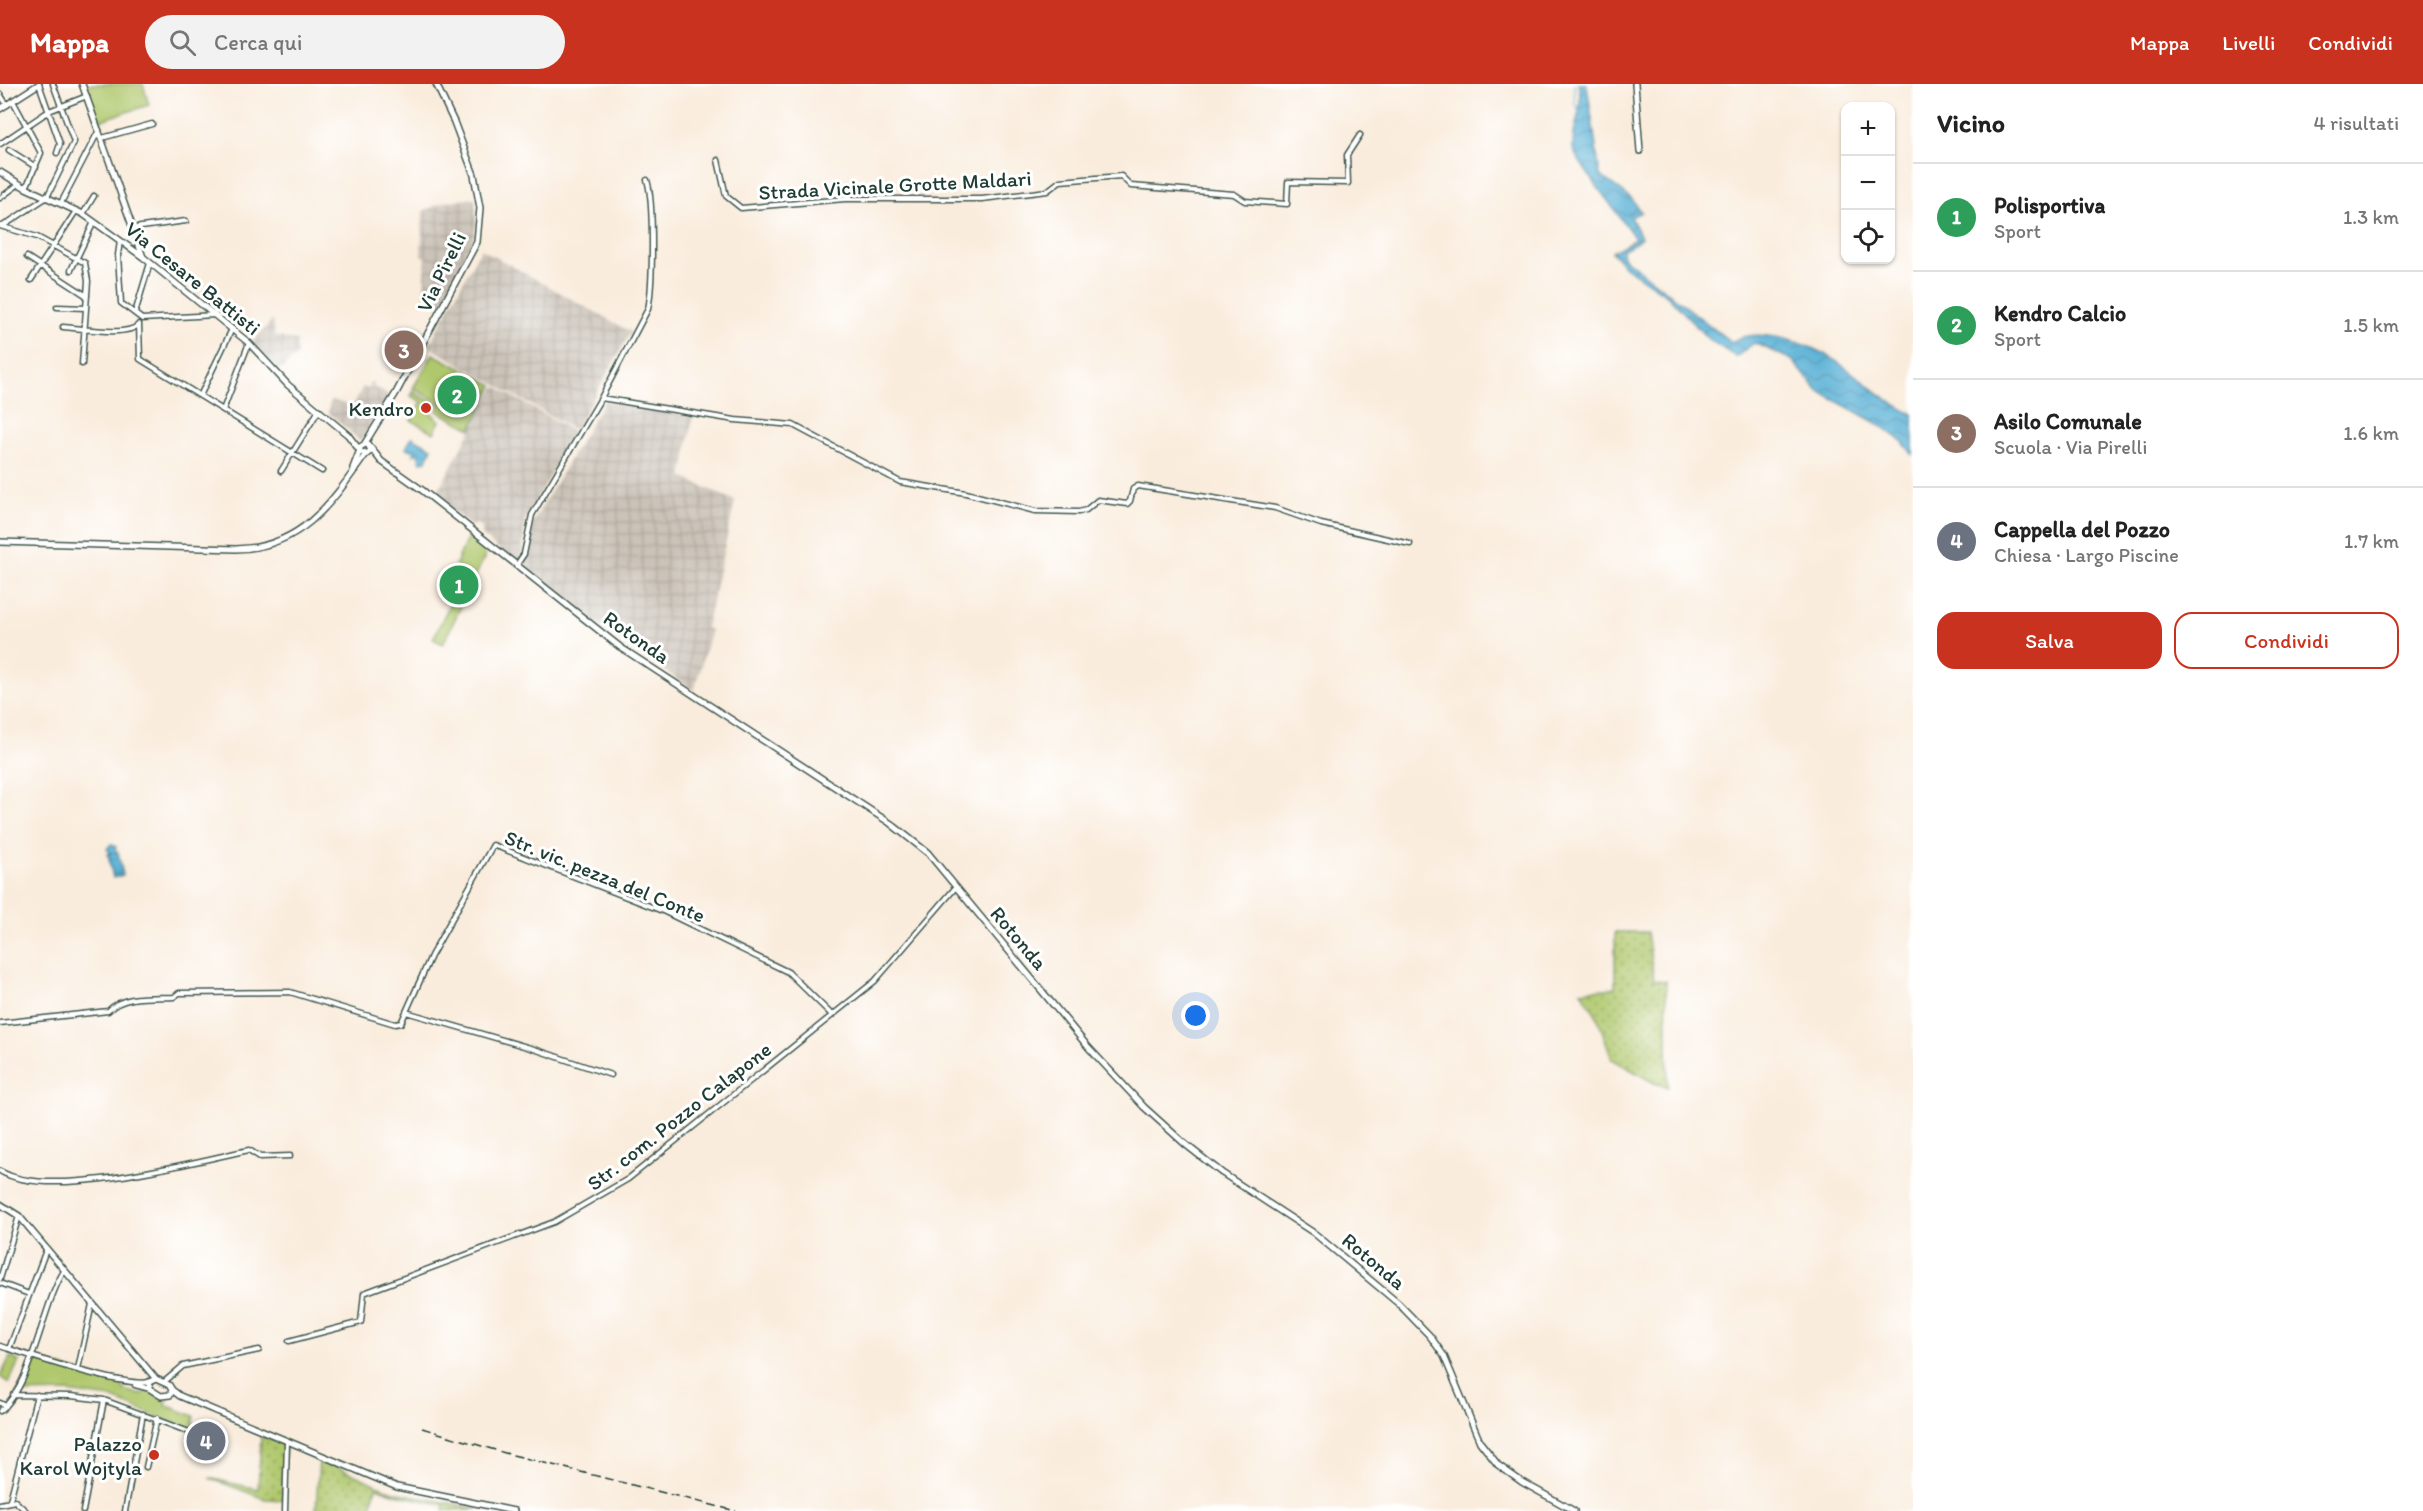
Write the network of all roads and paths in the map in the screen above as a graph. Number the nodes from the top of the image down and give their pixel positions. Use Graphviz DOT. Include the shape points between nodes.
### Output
graph roads {
  1 [pos="39,84"];
  2 [pos="53,84"];
  3 [pos="82,84"];
  4 [pos="436,84"];
  5 [pos="1635,84"];
  6 [pos="0,94"];
  7 [pos="87,96"];
  8 [pos="14,101"];
  9 [pos="7,105"];
  10 [pos="61,106"];
  11 [pos="0,109"];
  12 [pos="49,111"];
  13 [pos="152,124"];
  14 [pos="26,125"];
  15 [pos="100,130"];
  16 [pos="1359,135"];
  17 [pos="102,138"];
  18 [pos="0,144"];
  19 [pos="9,150"];
  20 [pos="1640,151"];
  21 [pos="57,153"];
  22 [pos="718,159"];
  23 [pos="36,167"];
  24 [pos="0,172"];
  25 [pos="646,180"];
  26 [pos="19,184"];
  27 [pos="26,188"];
  28 [pos="94,196"];
  29 [pos="47,197"];
  30 [pos="0,198"];
  31 [pos="62,203"];
  32 [pos="76,211"];
  33 [pos="83,214"];
  34 [pos="186,221"];
  35 [pos="94,222"];
  36 [pos="2,226"];
  37 [pos="134,228"];
  38 [pos="120,240"];
  39 [pos="54,245"];
  40 [pos="27,257"];
  41 [pos="143,257"];
  42 [pos="77,259"];
  43 [pos="150,263"];
  44 [pos="40,266"];
  45 [pos="71,270"];
  46 [pos="31,280"];
  47 [pos="87,296"];
  48 [pos="57,307"];
  49 [pos="86,308"];
  50 [pos="135,312"];
  51 [pos="215,315"];
  52 [pos="140,321"];
  53 [pos="63,327"];
  54 [pos="85,328"];
  55 [pos="232,329"];
  56 [pos="249,343"];
  57 [pos="82,364"];
  58 [pos="200,396"];
  59 [pos="601,398"];
  60 [pos="223,410"];
  61 [pos="319,410"];
  62 [pos="374,431"];
  63 [pos="362,446"];
  64 [pos="368,450"];
  65 [pos="292,451"];
  66 [pos="281,471"];
  67 [pos="322,471"];
  68 [pos="352,473"];
  69 [pos="0,543"];
  70 [pos="1410,544"];
  71 [pos="515,566"];
  72 [pos="956,887"];
  73 [pos="406,1012"];
  74 [pos="832,1015"];
  75 [pos="0,1023"];
  76 [pos="611,1075"];
  77 [pos="290,1156"];
  78 [pos="0,1171"];
  79 [pos="0,1204"];
  80 [pos="19,1216"];
  81 [pos="46,1250"];
  82 [pos="64,1271"];
  83 [pos="0,1281"];
  84 [pos="29,1294"];
  85 [pos="92,1304"];
  86 [pos="289,1341"];
  87 [pos="0,1346"];
  88 [pos="9,1349"];
  89 [pos="259,1350"];
  90 [pos="32,1356"];
  91 [pos="143,1367"];
  92 [pos="78,1370"];
  93 [pos="176,1372"];
  94 [pos="156,1379"];
  95 [pos="164,1382"];
  96 [pos="149,1384"];
  97 [pos="172,1388"];
  98 [pos="13,1395"];
  99 [pos="37,1395"];
  100 [pos="168,1396"];
  101 [pos="104,1400"];
  102 [pos="0,1403"];
  103 [pos="6,1406"];
  104 [pos="205,1406"];
  105 [pos="0,1411"];
  106 [pos="143,1414"];
  107 [pos="157,1418"];
  108 [pos="192,1433"];
  109 [pos="287,1442"];
  110 [pos="146,1467"];
  111 [pos="10,1500"];
  112 [pos="1,1501"];
  113 [pos="478,1504"];
  114 [pos="26,1511"];
  115 [pos="83,1511"];
  116 [pos="125,1511"];
  117 [pos="285,1511"];
  118 [pos="482,1511"];
  119 [pos="514,1511"];
  120 [pos="1574,1511"];
  1 -- 8 [label="main road"];
  1 -- 12 [label="street"];
  2 -- 10 [label="street"];
  3 -- 7 [label="main road"];
  4 -- 62 [label="main road, Via Pirelli" via="474,175 479,196 479,231 474,251"];
  5 -- 20 [label="main road"];
  6 -- 9 [label="street"];
  7 -- 10 [label="street"];
  7 -- 15 [label="main road"];
  8 -- 9 [label="main road"];
  8 -- 14 [label="street"];
  9 -- 11 [label="main road"];
  10 -- 12 [label="street"];
  10 -- 29 [label="street" via="74,142"];
  12 -- 14 [label="street"];
  12 -- 21 [label="street" via="60,144"];
  13 -- 17 [label="street"];
  14 -- 18 [label="street"];
  14 -- 23 [label="street" via="41,153"];
  15 -- 17 [label="main road"];
  15 -- 31 [label="street"];
  16 -- 22 [label="street, Strada Vicinale Grotte Maldari" via="1347,155 1348,183 1288,182 1287,204 1245,201 1234,194 1131,186 1121,176 1060,181 1047,191 982,199 845,199 741,208 726,196"];
  17 -- 37 [label="main road"];
  19 -- 23 [label="street"];
  23 -- 27 [label="street"];
  24 -- 26 [label="main road, Via Cesare Battisti"];
  25 -- 59 [label="street" via="650,205 650,301"];
  26 -- 27 [label="main road, Via Cesare Battisti"];
  26 -- 30 [label="street"];
  27 -- 29 [label="main road, Via Cesare Battisti"];
  28 -- 33 [label="street"];
  29 -- 31 [label="main road, Via Cesare Battisti"];
  29 -- 36 [label="street"];
  31 -- 32 [label="main road, Via Cesare Battisti"];
  32 -- 33 [label="main road, Via Cesare Battisti"];
  32 -- 39 [label="street"];
  33 -- 35 [label="main road, Via Cesare Battisti"];
  34 -- 37 [label="street"];
  35 -- 38 [label="main road, Via Cesare Battisti"];
  35 -- 42 [label="street"];
  36 -- 39 [label="street"];
  37 -- 41 [label="main road"];
  38 -- 41 [label="main road, Via Cesare Battisti"];
  38 -- 50 [label="street" via="120,298 122,304"];
  39 -- 42 [label="street"];
  39 -- 44 [label="street"];
  40 -- 44 [label="street"];
  41 -- 43 [label="main road, Via Cesare Battisti"];
  42 -- 45 [label="street"];
  42 -- 47 [label="street" via="87,268"];
  43 -- 50 [label="street"];
  43 -- 51 [label="main road, Via Cesare Battisti"];
  44 -- 46 [label="street"];
  44 -- 47 [label="street"];
  47 -- 49 [label="street"];
  48 -- 49 [label="street"];
  49 -- 54 [label="street"];
  50 -- 52 [label="street"];
  51 -- 52 [label="street"];
  51 -- 55 [label="main road, Via Cesare Battisti"];
  52 -- 54 [label="street" via="134,329 123,331"];
  52 -- 58 [label="street" via="140,359"];
  53 -- 54 [label="street"];
  54 -- 57 [label="street"];
  55 -- 56 [label="main road, Via Cesare Battisti"];
  55 -- 58 [label="street"];
  56 -- 60 [label="street"];
  56 -- 61 [label="main road, Via Cesare Battisti" via="288,385"];
  58 -- 60 [label="street"];
  59 -- 70 [label="street" via="735,420 793,425 900,482 966,493 1035,511 1080,512 1098,500 1126,504 1138,486 1275,508 1321,524"];
  59 -- 71 [label="street" via="532,515 524,554"];
  60 -- 65 [label="street"];
  61 -- 63 [label="main road, Via Cesare Battisti"];
  61 -- 65 [label="street"];
  62 -- 63 [label="main road, Via Pirelli"];
  62 -- 64 [label="main road, Via Pirelli"];
  63 -- 64 [label="main road"];
  63 -- 64 [label="main road"];
  63 -- 68 [label="main road"];
  64 -- 68 [label="main road"];
  64 -- 71 [label="main road, Rotonda"];
  65 -- 66 [label="street"];
  65 -- 67 [label="street"];
  68 -- 69 [label="main road" via="334,500 310,522 258,547"];
  71 -- 72 [label="main road, Rotonda" via="641,661 890,823 928,853"];
  72 -- 74 [label="street, Str. com. Pozzo Calapone" via="888,967"];
  72 -- 120 [label="main road, Rotonda" via="1089,1048 1144,1107 1222,1173 1314,1233 1399,1304 1444,1356 1480,1442 1492,1457 1522,1482"];
  73 -- 74 [label="street, Str. vic. pezza del Conte" via="431,956 493,845 665,912 788,972"];
  73 -- 75 [label="street" via="401,1023 394,1024 290,992 179,993 174,997 131,999 116,1003 108,1011"];
  73 -- 76 [label="street"];
  74 -- 86 [label="street, Str. com. Pozzo Calapone" via="628,1179 554,1222 364,1293 361,1322"];
  77 -- 78 [label="street" via="260,1157 249,1150 110,1179 15,1179"];
  79 -- 80 [label="main road"];
  80 -- 81 [label="main road"];
  80 -- 83 [label="street"];
  81 -- 82 [label="main road"];
  81 -- 84 [label="street"];
  82 -- 85 [label="main road"];
  82 -- 90 [label="street" via="53,1288"];
  83 -- 84 [label="street"];
  84 -- 88 [label="street"];
  85 -- 91 [label="main road"];
  85 -- 92 [label="street"];
  87 -- 88 [label="street"];
  88 -- 90 [label="street"];
  89 -- 93 [label="street" via="183,1366"];
  90 -- 92 [label="street"];
  90 -- 98 [label="street"];
  91 -- 94 [label="main road"];
  91 -- 96 [label="main road"];
  92 -- 96 [label="street"];
  93 -- 95 [label="street"];
  93 -- 97 [label="street"];
  94 -- 95 [label="main road"];
  94 -- 96 [label="main road"];
  95 -- 97 [label="main road"];
  96 -- 100 [label="main road" via="161,1396"];
  97 -- 100 [label="main road"];
  97 -- 104 [label="main road"];
  98 -- 99 [label="street"];
  98 -- 103 [label="street"];
  99 -- 101 [label="street"];
  99 -- 111 [label="street"];
  100 -- 104 [label="main road"];
  101 -- 106 [label="street"];
  101 -- 115 [label="street"];
  102 -- 103 [label="street"];
  103 -- 105 [label="street"];
  104 -- 109 [label="main road"];
  106 -- 107 [label="street"];
  106 -- 116 [label="street"];
  107 -- 108 [label="street"];
  107 -- 110 [label="street"];
  109 -- 113 [label="main road" via="397,1487"];
  109 -- 117 [label="street"];
  111 -- 112 [label="street"];
  111 -- 114 [label="street" via="20,1503"];
  113 -- 118 [label="street"];
  113 -- 119 [label="main road"];
}
